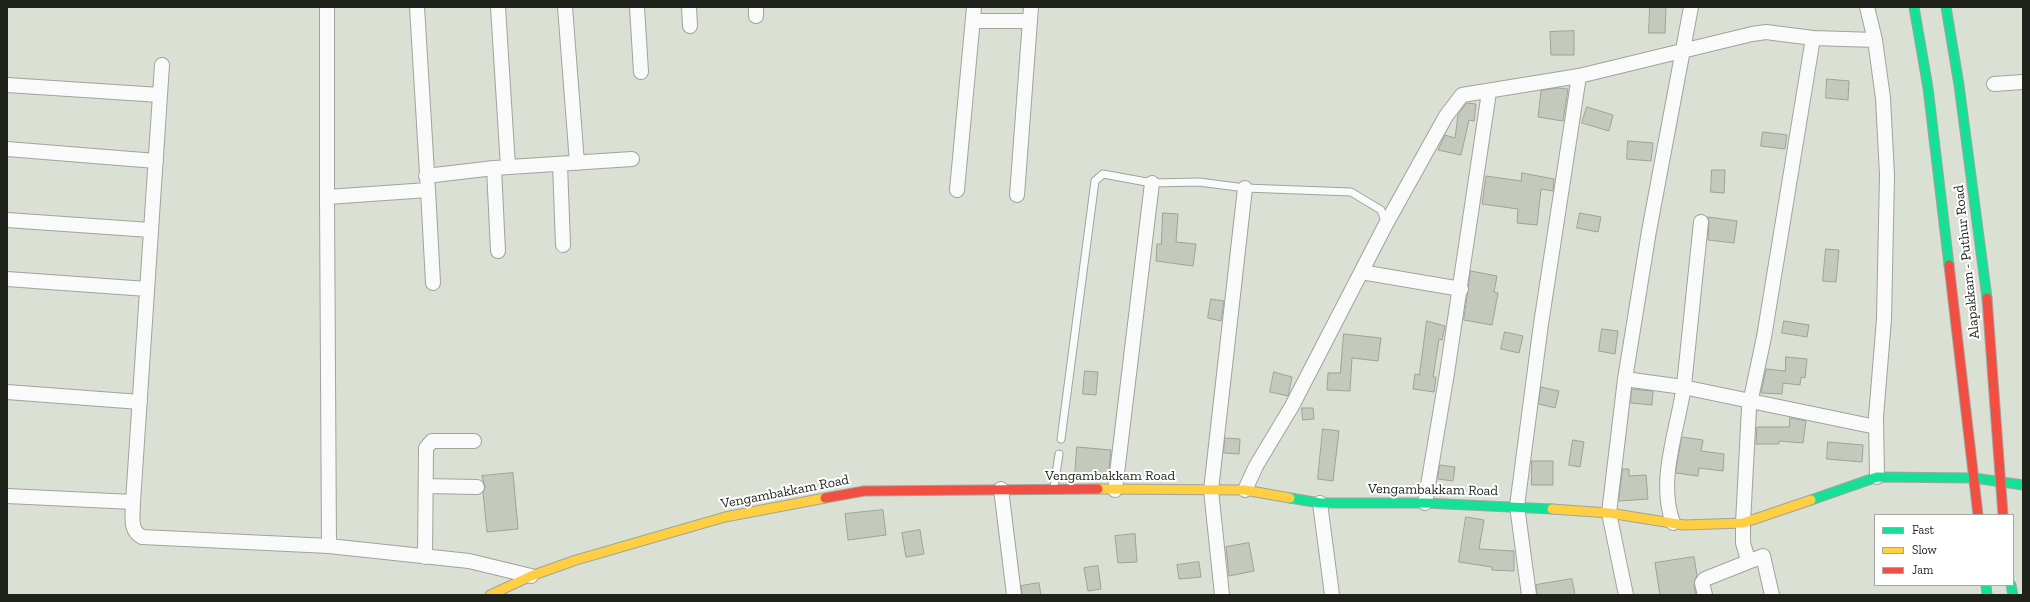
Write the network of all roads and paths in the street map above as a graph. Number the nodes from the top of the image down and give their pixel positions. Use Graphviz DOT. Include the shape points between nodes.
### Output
graph roads {
  1 [pos="328,7"];
  2 [pos="417,7"];
  3 [pos="498,7"];
  4 [pos="565,7"];
  5 [pos="637,7"];
  6 [pos="689,7"];
  7 [pos="1031,7"];
  8 [pos="1691,7"];
  9 [pos="1867,7"];
  10 [pos="1914,7"];
  11 [pos="1946,7"];
  12 [pos="973,14"];
  13 [pos="1030,21"];
  14 [pos="690,26"];
  15 [pos="1813,38"];
  16 [pos="1875,40"];
  17 [pos="1683,50"];
  18 [pos="162,65"];
  19 [pos="640,72"];
  20 [pos="1579,76"];
  21 [pos="2023,82"];
  22 [pos="1994,84"];
  23 [pos="7,85"];
  24 [pos="1489,92"];
  25 [pos="160,95"];
  26 [pos="7,150"];
  27 [pos="632,159"];
  28 [pos="156,161"];
  29 [pos="577,163"];
  30 [pos="560,164"];
  31 [pos="508,167"];
  32 [pos="494,168"];
  33 [pos="427,183"];
  34 [pos="1152,183"];
  35 [pos="1245,188"];
  36 [pos="957,190"];
  37 [pos="1017,195"];
  38 [pos="327,197"];
  39 [pos="7,220"];
  40 [pos="1701,222"];
  41 [pos="1386,224"];
  42 [pos="150,230"];
  43 [pos="563,245"];
  44 [pos="498,251"];
  45 [pos="1361,272"];
  46 [pos="7,279"];
  47 [pos="433,283"];
  48 [pos="147,289"];
  49 [pos="1460,289"];
  50 [pos="1625,379"];
  51 [pos="1683,387"];
  52 [pos="7,392"];
  53 [pos="140,402"];
  54 [pos="1751,402"];
  55 [pos="1876,427"];
  56 [pos="1061,439"];
  57 [pos="474,441"];
  58 [pos="1059,454"];
  59 [pos="1877,477"];
  60 [pos="1974,478"];
  61 [pos="2000,482"];
  62 [pos="2023,485"];
  63 [pos="426,486"];
  64 [pos="477,487"];
  65 [pos="1001,489"];
  66 [pos="1054,489"];
  67 [pos="1115,490"];
  68 [pos="1210,490"];
  69 [pos="1245,490"];
  70 [pos="7,496"];
  71 [pos="133,502"];
  72 [pos="1320,503"];
  73 [pos="1425,503"];
  74 [pos="1517,506"];
  75 [pos="1609,513"];
  76 [pos="1978,514"];
  77 [pos="2004,514"];
  78 [pos="1673,523"];
  79 [pos="1743,523"];
  80 [pos="330,546"];
  81 [pos="425,556"];
  82 [pos="1748,560"];
  83 [pos="531,576"];
  84 [pos="490,595"];
  85 [pos="1014,595"];
  86 [pos="1222,595"];
  87 [pos="1332,595"];
  88 [pos="1529,595"];
  89 [pos="1626,595"];
  90 [pos="1705,595"];
  91 [pos="1772,595"];
  1 -- 38 [label="street"];
  2 -- 33 [label="street"];
  3 -- 31 [label="street"];
  4 -- 29 [label="street"];
  5 -- 19 [label="street"];
  6 -- 14 [label="street"];
  7 -- 13 [label="street"];
  8 -- 17 [label="street"];
  9 -- 16 [label="street"];
  10 -- 60 [label="main road" via="1928,88"];
  11 -- 61 [label="main road, Alapakkam - Puthur Road" via="1986,283"];
  12 -- 13 [label="street"];
  12 -- 36 [label="street"];
  13 -- 37 [label="street"];
  15 -- 16 [label="street"];
  15 -- 17 [label="street" via="1759,33"];
  15 -- 54 [label="street"];
  16 -- 55 [label="street" via="1883,98 1887,175 1884,319"];
  17 -- 20 [label="street"];
  17 -- 50 [label="street" via="1649,231"];
  18 -- 25 [label="street"];
  20 -- 24 [label="street"];
  20 -- 74 [label="street" via="1541,324"];
  21 -- 22 [label="street"];
  23 -- 25 [label="street"];
  24 -- 41 [label="street" via="1462,95 1452,106"];
  24 -- 49 [label="street"];
  25 -- 28 [label="street"];
  26 -- 28 [label="street"];
  27 -- 29 [label="street"];
  28 -- 42 [label="street"];
  29 -- 30 [label="street"];
  30 -- 31 [label="street"];
  30 -- 43 [label="street"];
  31 -- 32 [label="street"];
  32 -- 33 [label="street"];
  32 -- 44 [label="street"];
  33 -- 38 [label="street"];
  33 -- 47 [label="street"];
  34 -- 35 [label="lane" via="1199,182"];
  34 -- 56 [label="lane" via="1103,174 1094,181"];
  34 -- 67 [label="street"];
  35 -- 41 [label="lane" via="1351,192 1381,210"];
  35 -- 68 [label="street"];
  38 -- 80 [label="street"];
  39 -- 42 [label="street"];
  40 -- 51 [label="street"];
  41 -- 45 [label="street"];
  42 -- 48 [label="street"];
  45 -- 49 [label="street"];
  45 -- 69 [label="street" via="1292,406 1256,466"];
  46 -- 48 [label="street"];
  48 -- 53 [label="street"];
  49 -- 73 [label="street"];
  50 -- 51 [label="street"];
  50 -- 75 [label="street"];
  51 -- 54 [label="street"];
  51 -- 78 [label="street" via="1667,483 1668,510"];
  52 -- 53 [label="street"];
  53 -- 71 [label="street"];
  54 -- 55 [label="street"];
  54 -- 79 [label="street"];
  55 -- 59 [label="street"];
  57 -- 63 [label="street" via="432,441 426,448"];
  58 -- 66 [label="lane"];
  59 -- 60 [label="main road, Vengambakkam Road"];
  59 -- 79 [label="main road, Vengambakkam Road"];
  60 -- 61 [label="main road, Vengambakkam Road"];
  60 -- 76 [label="main road"];
  61 -- 62 [label="main road"];
  61 -- 77 [label="main road, Alapakkam - Puthur Road"];
  63 -- 64 [label="street"];
  63 -- 81 [label="street"];
  65 -- 66 [label="main road, Vengambakkam Road"];
  65 -- 83 [label="main road, Vengambakkam Road" via="864,491 725,517 576,560"];
  65 -- 85 [label="street"];
  66 -- 67 [label="main road, Vengambakkam Road"];
  67 -- 68 [label="main road, Vengambakkam Road"];
  68 -- 69 [label="main road, Vengambakkam Road"];
  68 -- 86 [label="street"];
  69 -- 72 [label="main road, Vengambakkam Road"];
  70 -- 71 [label="street"];
  71 -- 80 [label="street" via="132,525 136,534 142,537"];
  72 -- 73 [label="main road, Vengambakkam Road"];
  72 -- 87 [label="street"];
  73 -- 74 [label="main road, Vengambakkam Road"];
  74 -- 75 [label="main road, Vengambakkam Road"];
  74 -- 88 [label="street"];
  75 -- 78 [label="main road, Vengambakkam Road"];
  75 -- 89 [label="street"];
  78 -- 79 [label="main road, Vengambakkam Road"];
  79 -- 82 [label="street" via="1743,543"];
  80 -- 81 [label="street"];
  81 -- 83 [label="street" via="469,561"];
  82 -- 90 [label="street" via="1705,578 1702,583"];
  82 -- 91 [label="street" via="1763,556"];
  83 -- 84 [label="main road, Vengambakkam Road"];
}
